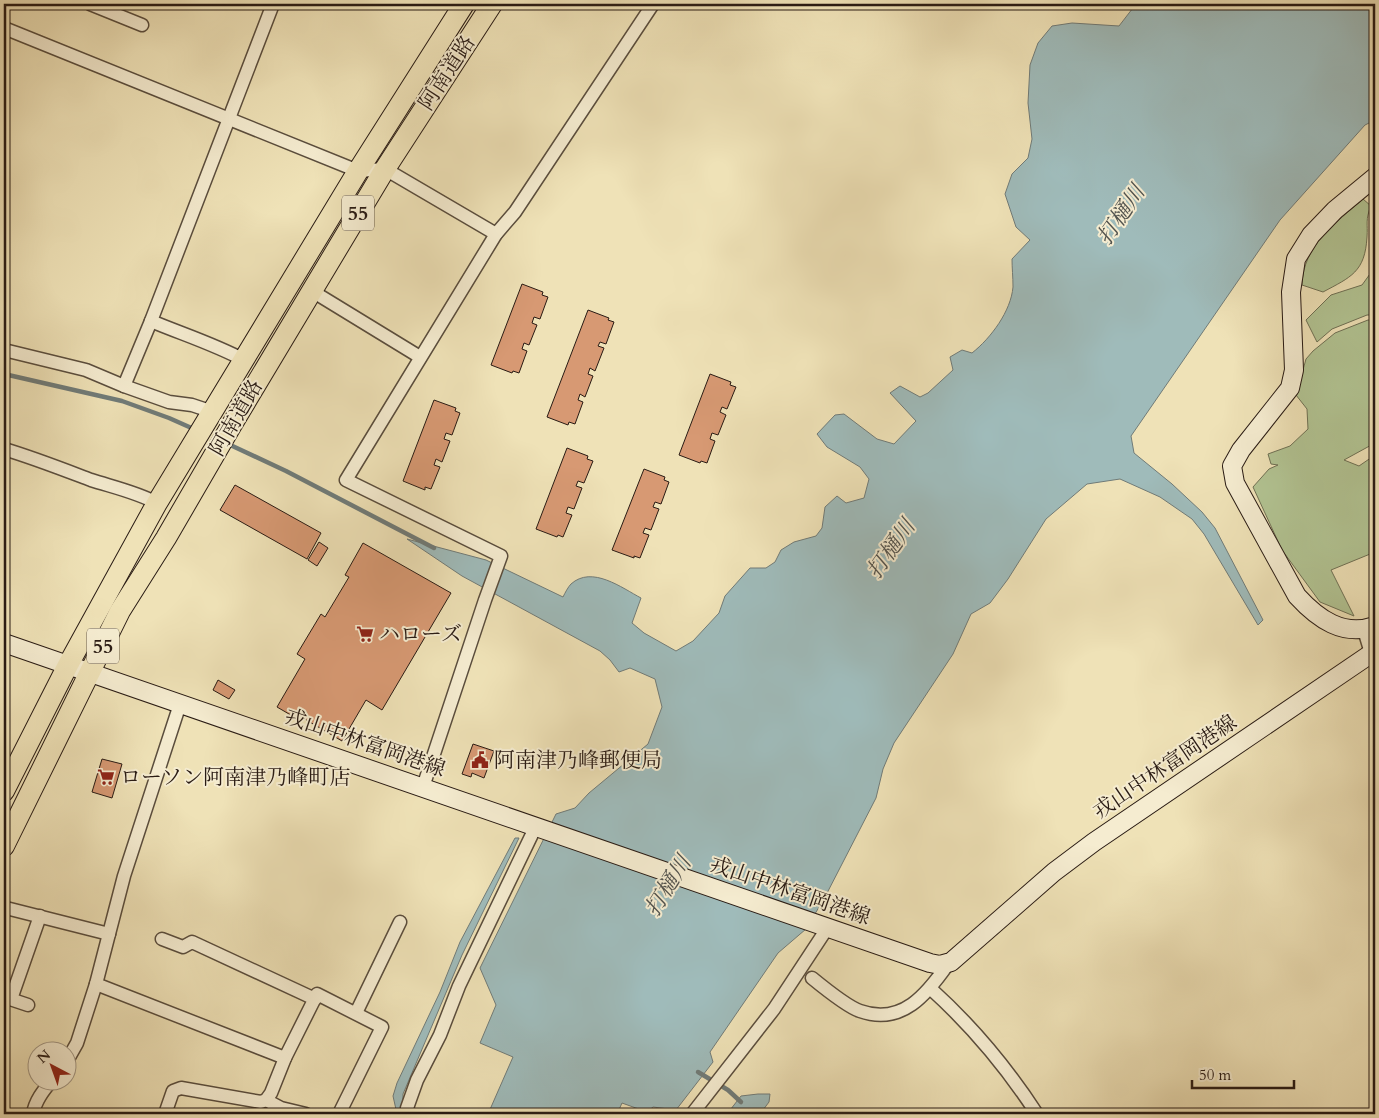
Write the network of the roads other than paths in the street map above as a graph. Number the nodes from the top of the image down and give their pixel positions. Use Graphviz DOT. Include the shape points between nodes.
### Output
graph roads {
  1 [pos="90,4"];
  2 [pos="273,4"];
  3 [pos="464,4"];
  4 [pos="492,4"];
  5 [pos="653,4"];
  6 [pos="142,25"];
  7 [pos="4,28"];
  8 [pos="228,118"];
  9 [pos="385,169"];
  10 [pos="358,171"];
  11 [pos="1375,176"];
  12 [pos="496,234"];
  13 [pos="312,291"];
  14 [pos="150,320"];
  15 [pos="4,350"];
  16 [pos="420,357"];
  17 [pos="244,360"];
  18 [pos="124,386"];
  19 [pos="211,414"];
  20 [pos="4,449"];
  21 [pos="157,503"];
  22 [pos="1370,628"];
  23 [pos="4,643"];
  24 [pos="1373,652"];
  25 [pos="68,665"];
  26 [pos="90,672"];
  27 [pos="180,704"];
  28 [pos="423,787"];
  29 [pos="4,791"];
  30 [pos="540,827"];
  31 [pos="4,846"];
  32 [pos="6,908"];
  33 [pos="40,916"];
  34 [pos="400,922"];
  35 [pos="822,926"];
  36 [pos="109,934"];
  37 [pos="162,939"];
  38 [pos="948,964"];
  39 [pos="812,978"];
  40 [pos="96,984"];
  41 [pos="936,994"];
  42 [pos="8,998"];
  43 [pos="315,999"];
  44 [pos="28,1005"];
  45 [pos="356,1014"];
  46 [pos="77,1040"];
  47 [pos="285,1058"];
  48 [pos="44,1090"];
  49 [pos="266,1100"];
  50 [pos="33,1114"];
  51 [pos="165,1114"];
  52 [pos="306,1114"];
  53 [pos="339,1114"];
  54 [pos="410,1114"];
  55 [pos="692,1114"];
  56 [pos="1037,1114"];
  1 -- 6 [label="street"];
  2 -- 8 [label="street"];
  3 -- 10 [label="highway, 阿南道路 / 55"];
  4 -- 9 [label="highway, 阿南道路 / 55"];
  5 -- 12 [label="street" via="515,212"];
  7 -- 8 [label="street"];
  8 -- 10 [label="street"];
  8 -- 14 [label="street"];
  9 -- 10 [label="street"];
  9 -- 12 [label="street"];
  9 -- 13 [label="highway, 阿南道路 / 55"];
  10 -- 17 [label="highway, 阿南道路 / 55"];
  11 -- 22 [label="main road" via="1311,235 1296,259 1291,292 1294,370 1290,388 1232,466 1234,483 1297,596 1310,610 1331,624 1351,629"];
  12 -- 16 [label="street"];
  13 -- 16 [label="street"];
  13 -- 26 [label="highway, 阿南道路 / 55" via="120,611"];
  14 -- 17 [label="street"];
  14 -- 18 [label="street"];
  15 -- 18 [label="street" via="86,370"];
  16 -- 28 [label="street" via="346,480 501,556"];
  17 -- 19 [label="highway, 阿南道路 / 55"];
  18 -- 19 [label="street"];
  19 -- 21 [label="highway, 阿南道路 / 55"];
  20 -- 21 [label="street"];
  21 -- 25 [label="highway, 阿南道路 / 55"];
  22 -- 24 [label="street"];
  23 -- 25 [label="main road, 戎山中林富岡港線"];
  24 -- 38 [label="main road, 戎山中林富岡港線" via="1094,842 1054,872"];
  25 -- 26 [label="main road, 戎山中林富岡港線"];
  25 -- 29 [label="highway, 阿南道路 / 55"];
  26 -- 27 [label="main road, 戎山中林富岡港線"];
  26 -- 31 [label="highway, 阿南道路 / 55"];
  27 -- 28 [label="main road, 戎山中林富岡港線"];
  27 -- 36 [label="street" via="124,876"];
  28 -- 30 [label="main road, 戎山中林富岡港線"];
  30 -- 35 [label="main road, 戎山中林富岡港線"];
  30 -- 54 [label="street" via="459,986 418,1080 408,1108"];
  32 -- 33 [label="street"];
  33 -- 36 [label="street"];
  33 -- 42 [label="street"];
  34 -- 45 [label="street"];
  35 -- 38 [label="main road, 戎山中林富岡港線" via="930,963"];
  35 -- 55 [label="street" via="774,1009"];
  36 -- 40 [label="street"];
  37 -- 43 [label="street" via="183,947 192,942"];
  38 -- 41 [label="street"];
  39 -- 41 [label="street" via="858,1011 880,1016"];
  40 -- 46 [label="street"];
  40 -- 47 [label="street"];
  41 -- 56 [label="street" via="981,1038"];
  42 -- 44 [label="street"];
  43 -- 45 [label="street" via="317,994"];
  43 -- 47 [label="street"];
  45 -- 53 [label="street" via="382,1027"];
  47 -- 49 [label="street"];
  48 -- 50 [label="street"];
  49 -- 51 [label="street" via="261,1102 182,1088 173,1092"];
  49 -- 52 [label="street" via="281,1108"];
}
